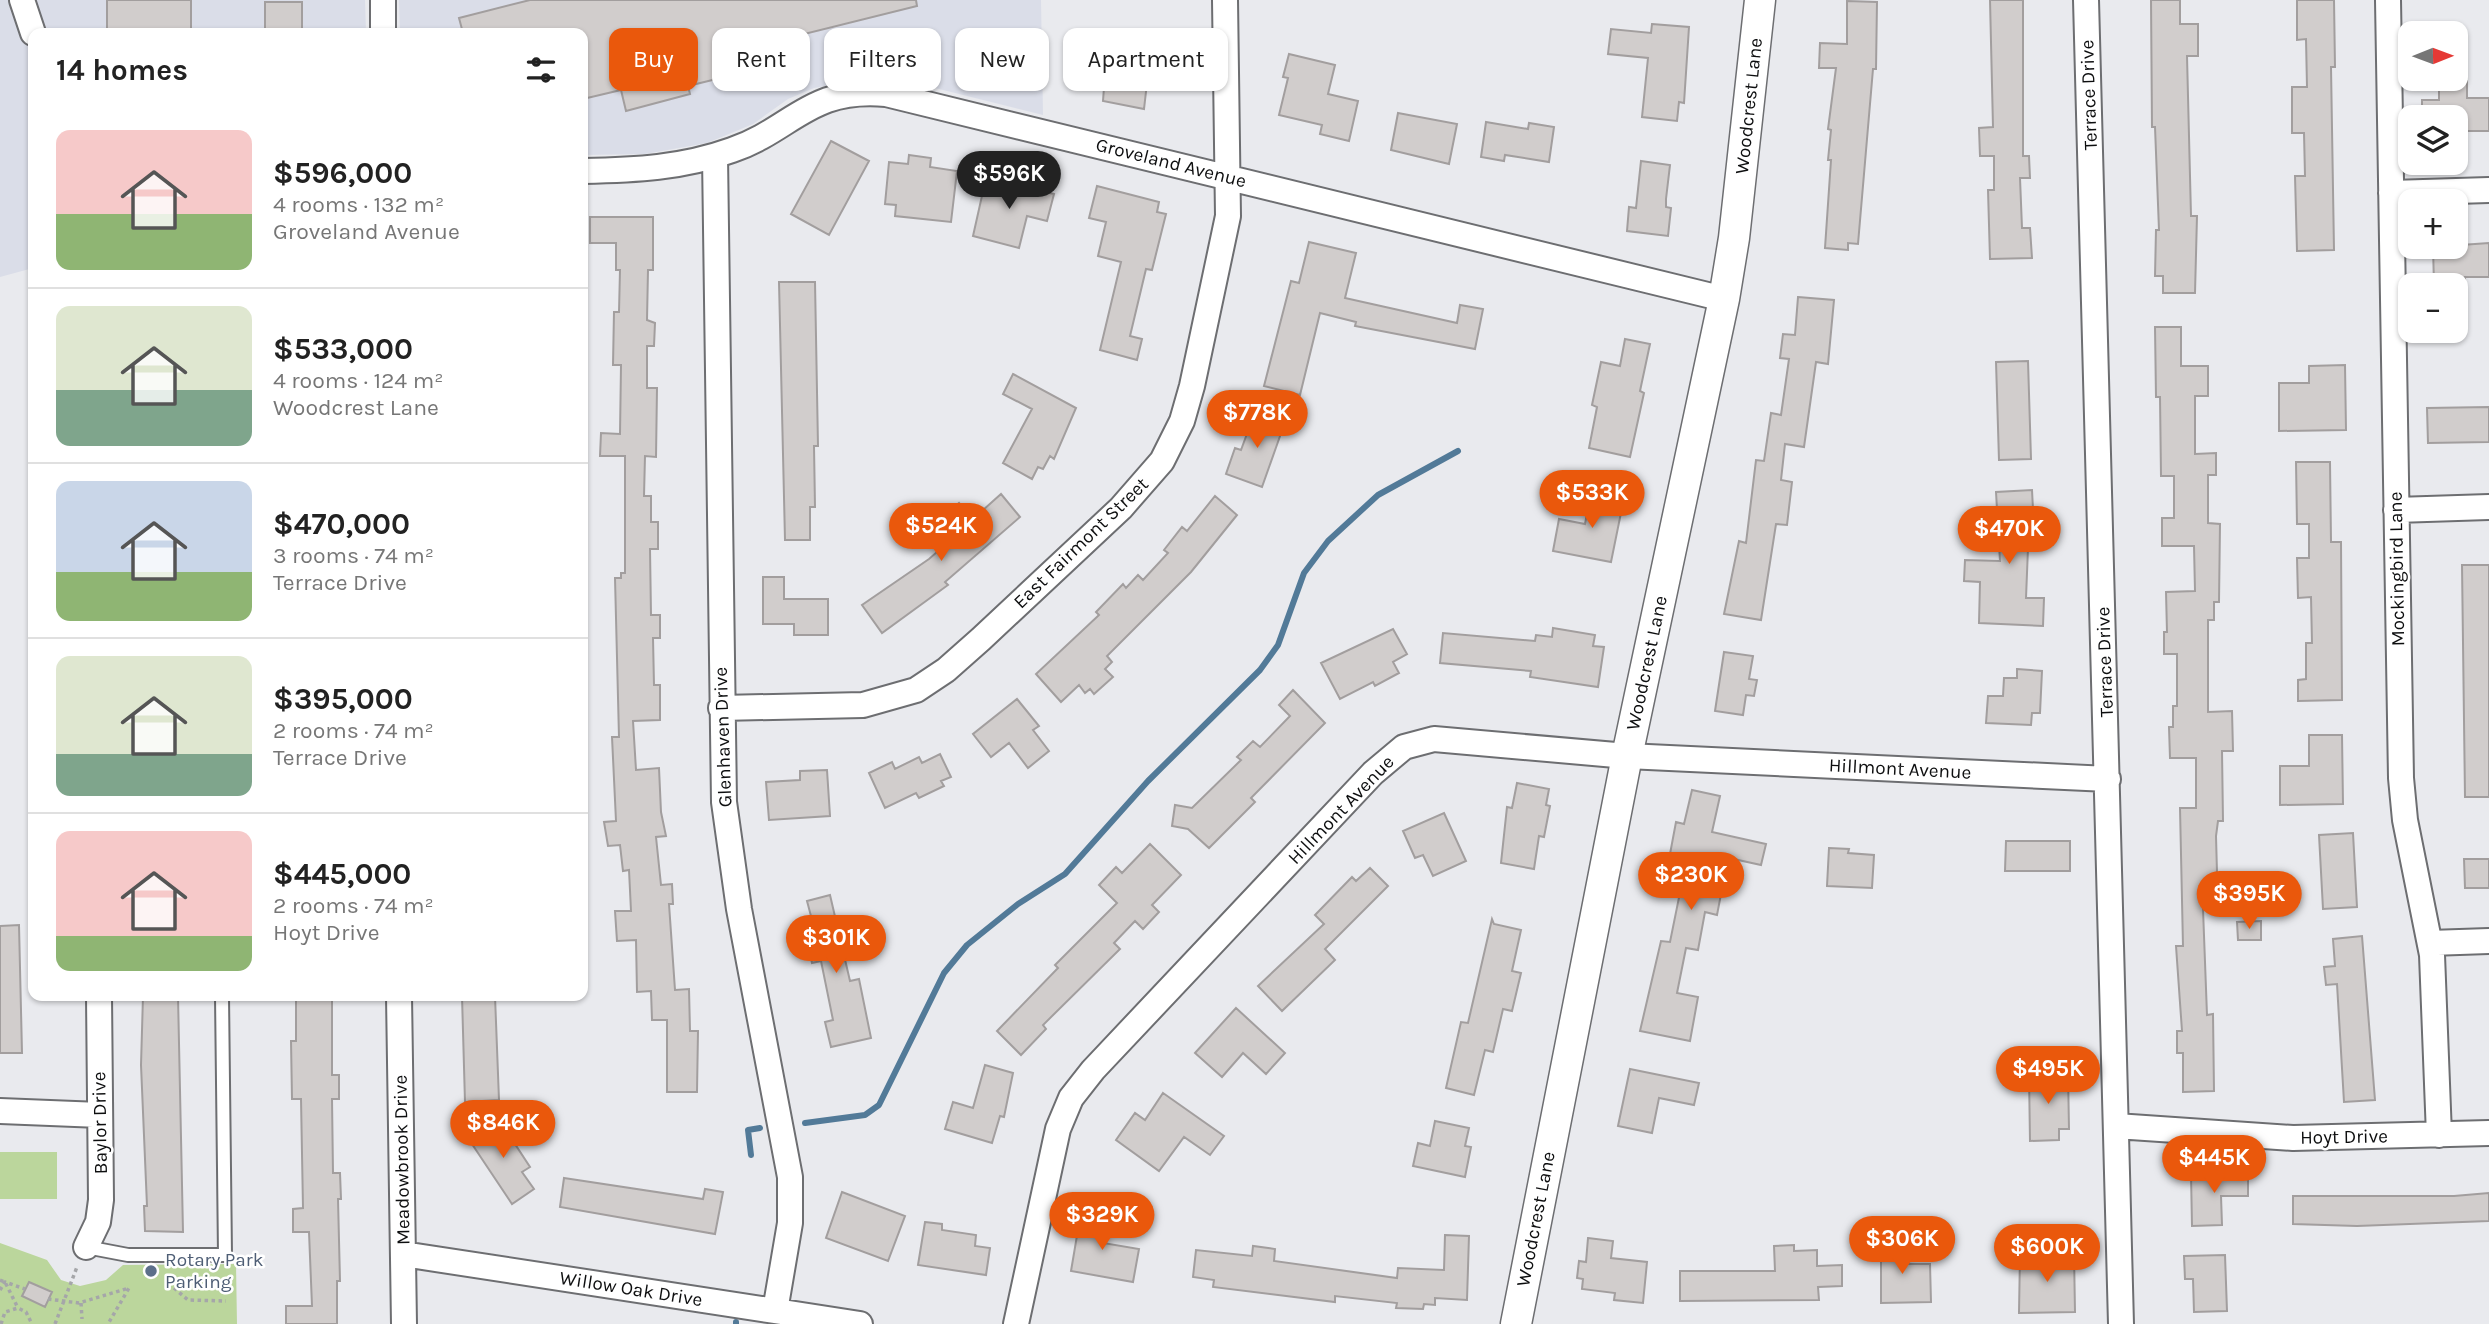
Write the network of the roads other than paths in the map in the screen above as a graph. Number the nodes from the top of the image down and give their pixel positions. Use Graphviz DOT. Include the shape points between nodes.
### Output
graph roads {
  1 [pos="22,0"];
  2 [pos="1225,0"];
  3 [pos="1760,0"];
  4 [pos="2086,0"];
  5 [pos="2388,0"];
  6 [pos="388,1"];
  7 [pos="31,28"];
  8 [pos="384,28"];
  9 [pos="715,156"];
  10 [pos="588,171"];
  11 [pos="1229,177"];
  12 [pos="2489,190"];
  13 [pos="2391,193"];
  14 [pos="1724,299"];
  15 [pos="2489,507"];
  16 [pos="2396,510"];
  17 [pos="721,708"];
  18 [pos="1627,756"];
  19 [pos="2108,779"];
  20 [pos="2489,941"];
  21 [pos="2430,943"];
  22 [pos="99,1001"];
  23 [pos="222,1001"];
  24 [pos="399,1001"];
  25 [pos="0,1111"];
  26 [pos="100,1115"];
  27 [pos="2116,1126"];
  28 [pos="2489,1133"];
  29 [pos="2439,1135"];
  30 [pos="86,1247"];
  31 [pos="403,1254"];
  32 [pos="775,1311"];
  33 [pos="404,1324"];
  34 [pos="860,1324"];
  35 [pos="1016,1324"];
  36 [pos="1516,1324"];
  37 [pos="2121,1324"];
  1 -- 7 [label="street"];
  2 -- 11 [label="street, East Fairmont Street"];
  3 -- 14 [label="street, Woodcrest Lane"];
  4 -- 19 [label="street, Terrace Drive"];
  5 -- 13 [label="street, Mockingbird Lane"];
  6 -- 8 [label="street"];
  9 -- 10 [label="street, Groveland Avenue" via="659,169"];
  9 -- 11 [label="street, Groveland Avenue" via="751,142 812,105 877,93"];
  9 -- 17 [label="street, Glenhaven Drive"];
  11 -- 14 [label="street, Groveland Avenue"];
  11 -- 17 [label="street, East Fairmont Street" via="1222,254 1185,413 1162,461 1133,495 953,664 916,690 863,705"];
  12 -- 13 [label="street"];
  13 -- 16 [label="street, Mockingbird Lane"];
  14 -- 18 [label="street, Woodcrest Lane"];
  15 -- 16 [label="street"];
  16 -- 21 [label="street, Mockingbird Lane" via="2402,793"];
  17 -- 32 [label="street, Glenhaven Drive" via="731,866 790,1177 789,1223"];
  18 -- 19 [label="street, Hillmont Avenue"];
  18 -- 35 [label="street, Hillmont Avenue" via="1434,740 1411,744 1383,763 1071,1098 1052,1151"];
  18 -- 36 [label="street, Woodcrest Lane"];
  19 -- 27 [label="street, Terrace Drive"];
  20 -- 21 [label="street"];
  21 -- 29 [label="street, Mockingbird Lane"];
  22 -- 26 [label="street, Baylor Drive"];
  23 -- 30 [label="lane" via="225,1255 128,1255"];
  24 -- 31 [label="street, Meadowbrook Drive"];
  25 -- 26 [label="street"];
  26 -- 30 [label="street, Baylor Drive" via="100,1213"];
  27 -- 29 [label="street, Hoyt Drive" via="2293,1138"];
  27 -- 37 [label="street, Terrace Drive"];
  28 -- 29 [label="street, Hoyt Drive"];
  31 -- 32 [label="street, Willow Oak Drive"];
  31 -- 33 [label="street, Meadowbrook Drive"];
  32 -- 34 [label="street, Willow Oak Drive"];
}
